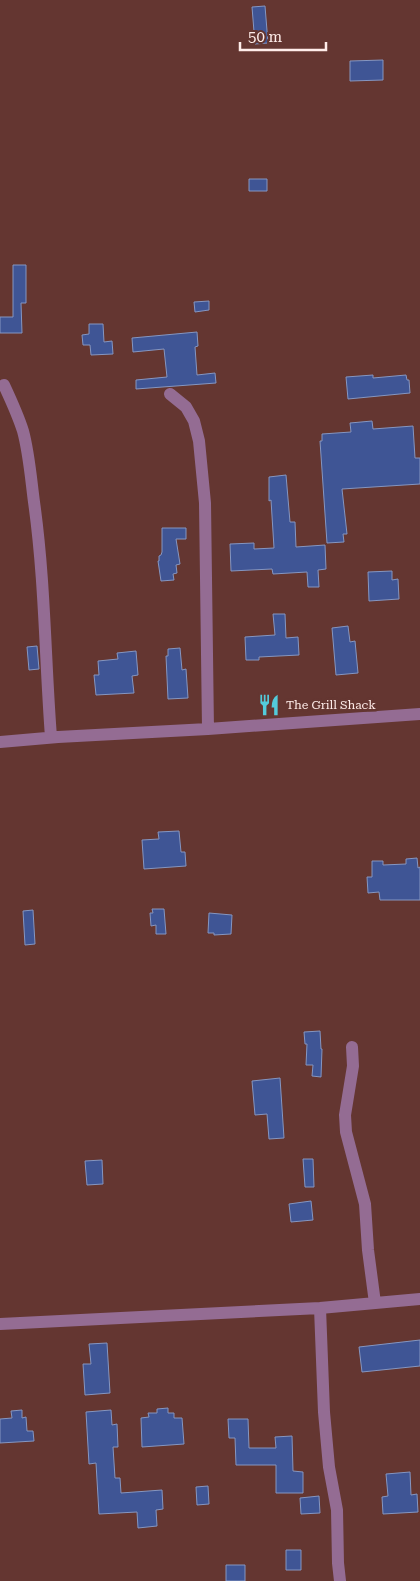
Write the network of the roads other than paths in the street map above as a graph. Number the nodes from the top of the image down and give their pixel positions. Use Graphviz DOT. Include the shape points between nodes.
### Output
graph roads {
  1 [pos="4,385"];
  2 [pos="170,394"];
  3 [pos="420,714"];
  4 [pos="208,728"];
  5 [pos="51,737"];
  6 [pos="0,742"];
  7 [pos="352,1047"];
  8 [pos="420,1299"];
  9 [pos="375,1303"];
  10 [pos="320,1308"];
  11 [pos="0,1324"];
  12 [pos="340,1581"];
  1 -- 5 [label="street" via="23,432 39,538"];
  2 -- 4 [label="street" via="186,406 199,441 205,503"];
  3 -- 4 [label="street"];
  4 -- 5 [label="street"];
  5 -- 6 [label="street"];
  7 -- 9 [label="street" via="346,1132 364,1204"];
  8 -- 9 [label="street"];
  9 -- 10 [label="street"];
  10 -- 11 [label="street"];
  10 -- 12 [label="street" via="324,1412 337,1510"];
}
